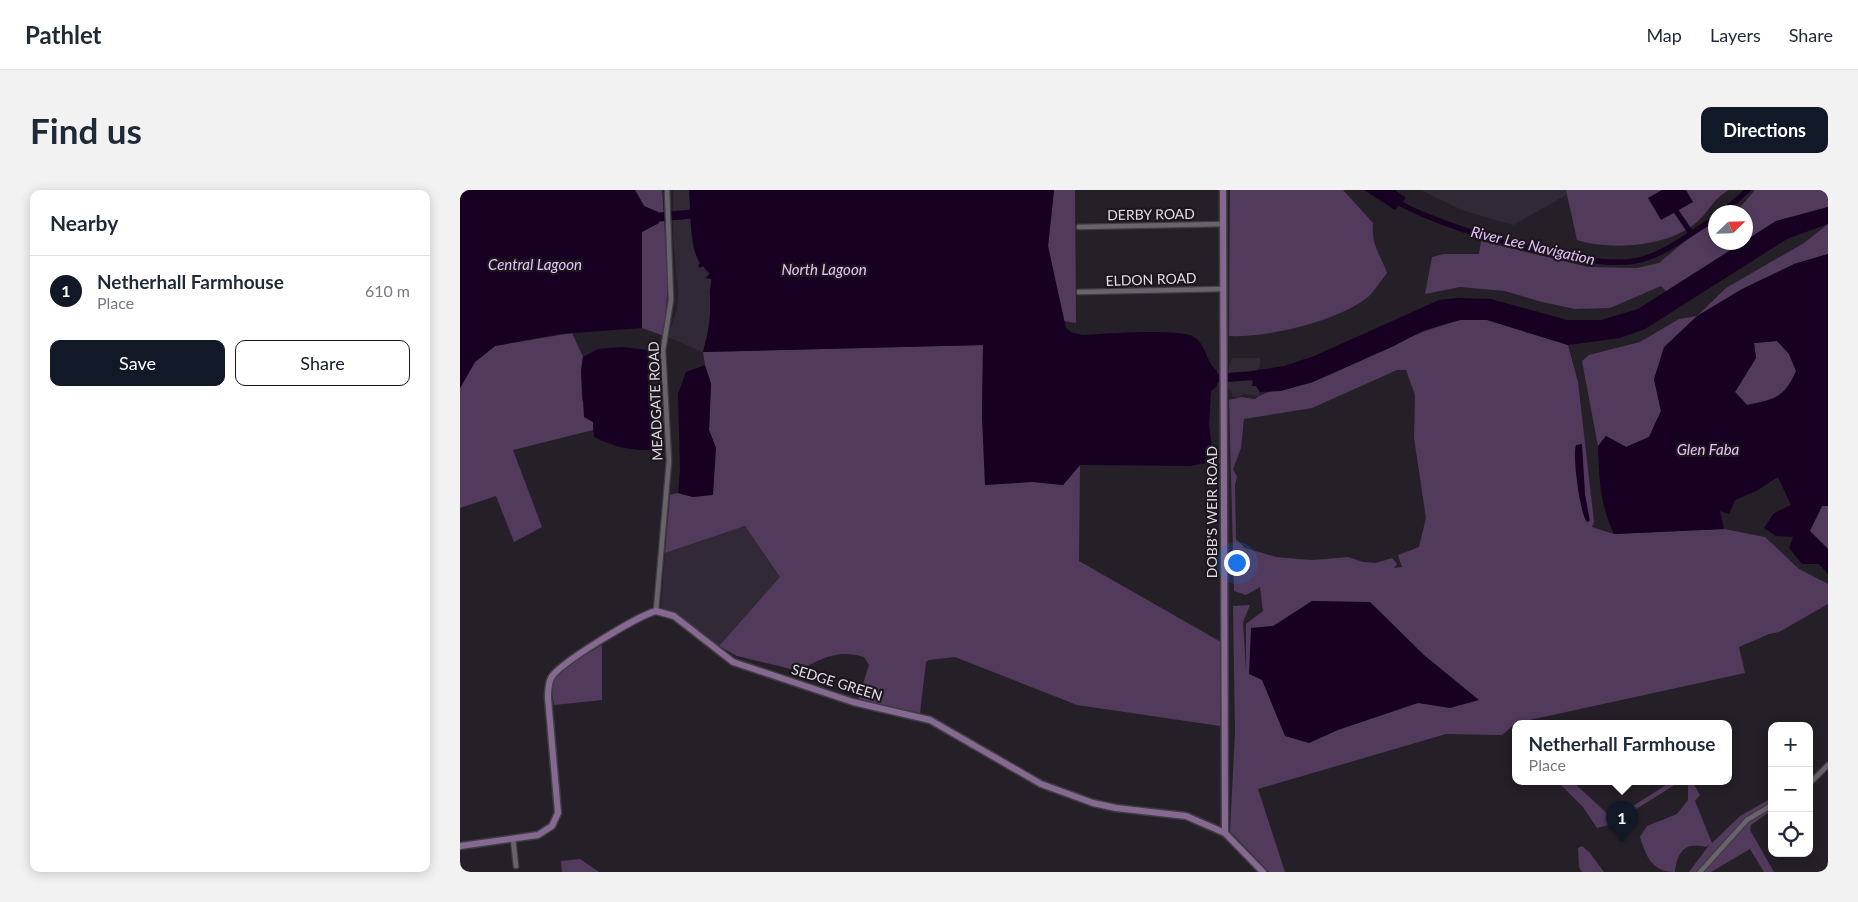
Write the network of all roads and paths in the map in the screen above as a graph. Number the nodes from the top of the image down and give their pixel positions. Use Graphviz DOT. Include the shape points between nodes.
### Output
graph roads {
  1 [pos="667,190"];
  2 [pos="1223,190"];
  3 [pos="1223,224"];
  4 [pos="1079,227"];
  5 [pos="1223,289"];
  6 [pos="1079,292"];
  7 [pos="656,611"];
  8 [pos="1828,764"];
  9 [pos="1813,780"];
  10 [pos="1768,807"];
  11 [pos="1224,833"];
  12 [pos="513,839"];
  13 [pos="460,846"];
  14 [pos="516,866"];
  15 [pos="1263,872"];
  16 [pos="1700,872"];
  1 -- 7 [label="street, MEADGATE ROAD" via="671,300 662,350 669,461"];
  2 -- 3 [label="street, DOBB'S WEIR ROAD"];
  3 -- 4 [label="street, DERBY ROAD"];
  3 -- 5 [label="street, DOBB'S WEIR ROAD"];
  5 -- 6 [label="street, ELDON ROAD"];
  5 -- 11 [label="street, DOBB'S WEIR ROAD"];
  7 -- 11 [label="street, SEDGE GREEN" via="674,616 733,662 853,702 930,720 1041,784 1101,805 1186,816"];
  7 -- 12 [label="street" via="578,654 558,668 550,679 548,698 558,813 552,826 538,835"];
  8 -- 9 [label="street"];
  10 -- 16 [label="street" via="1747,820"];
  11 -- 15 [label="street, SEDGE GREEN"];
  12 -- 13 [label="street"];
  12 -- 14 [label="street"];
}
